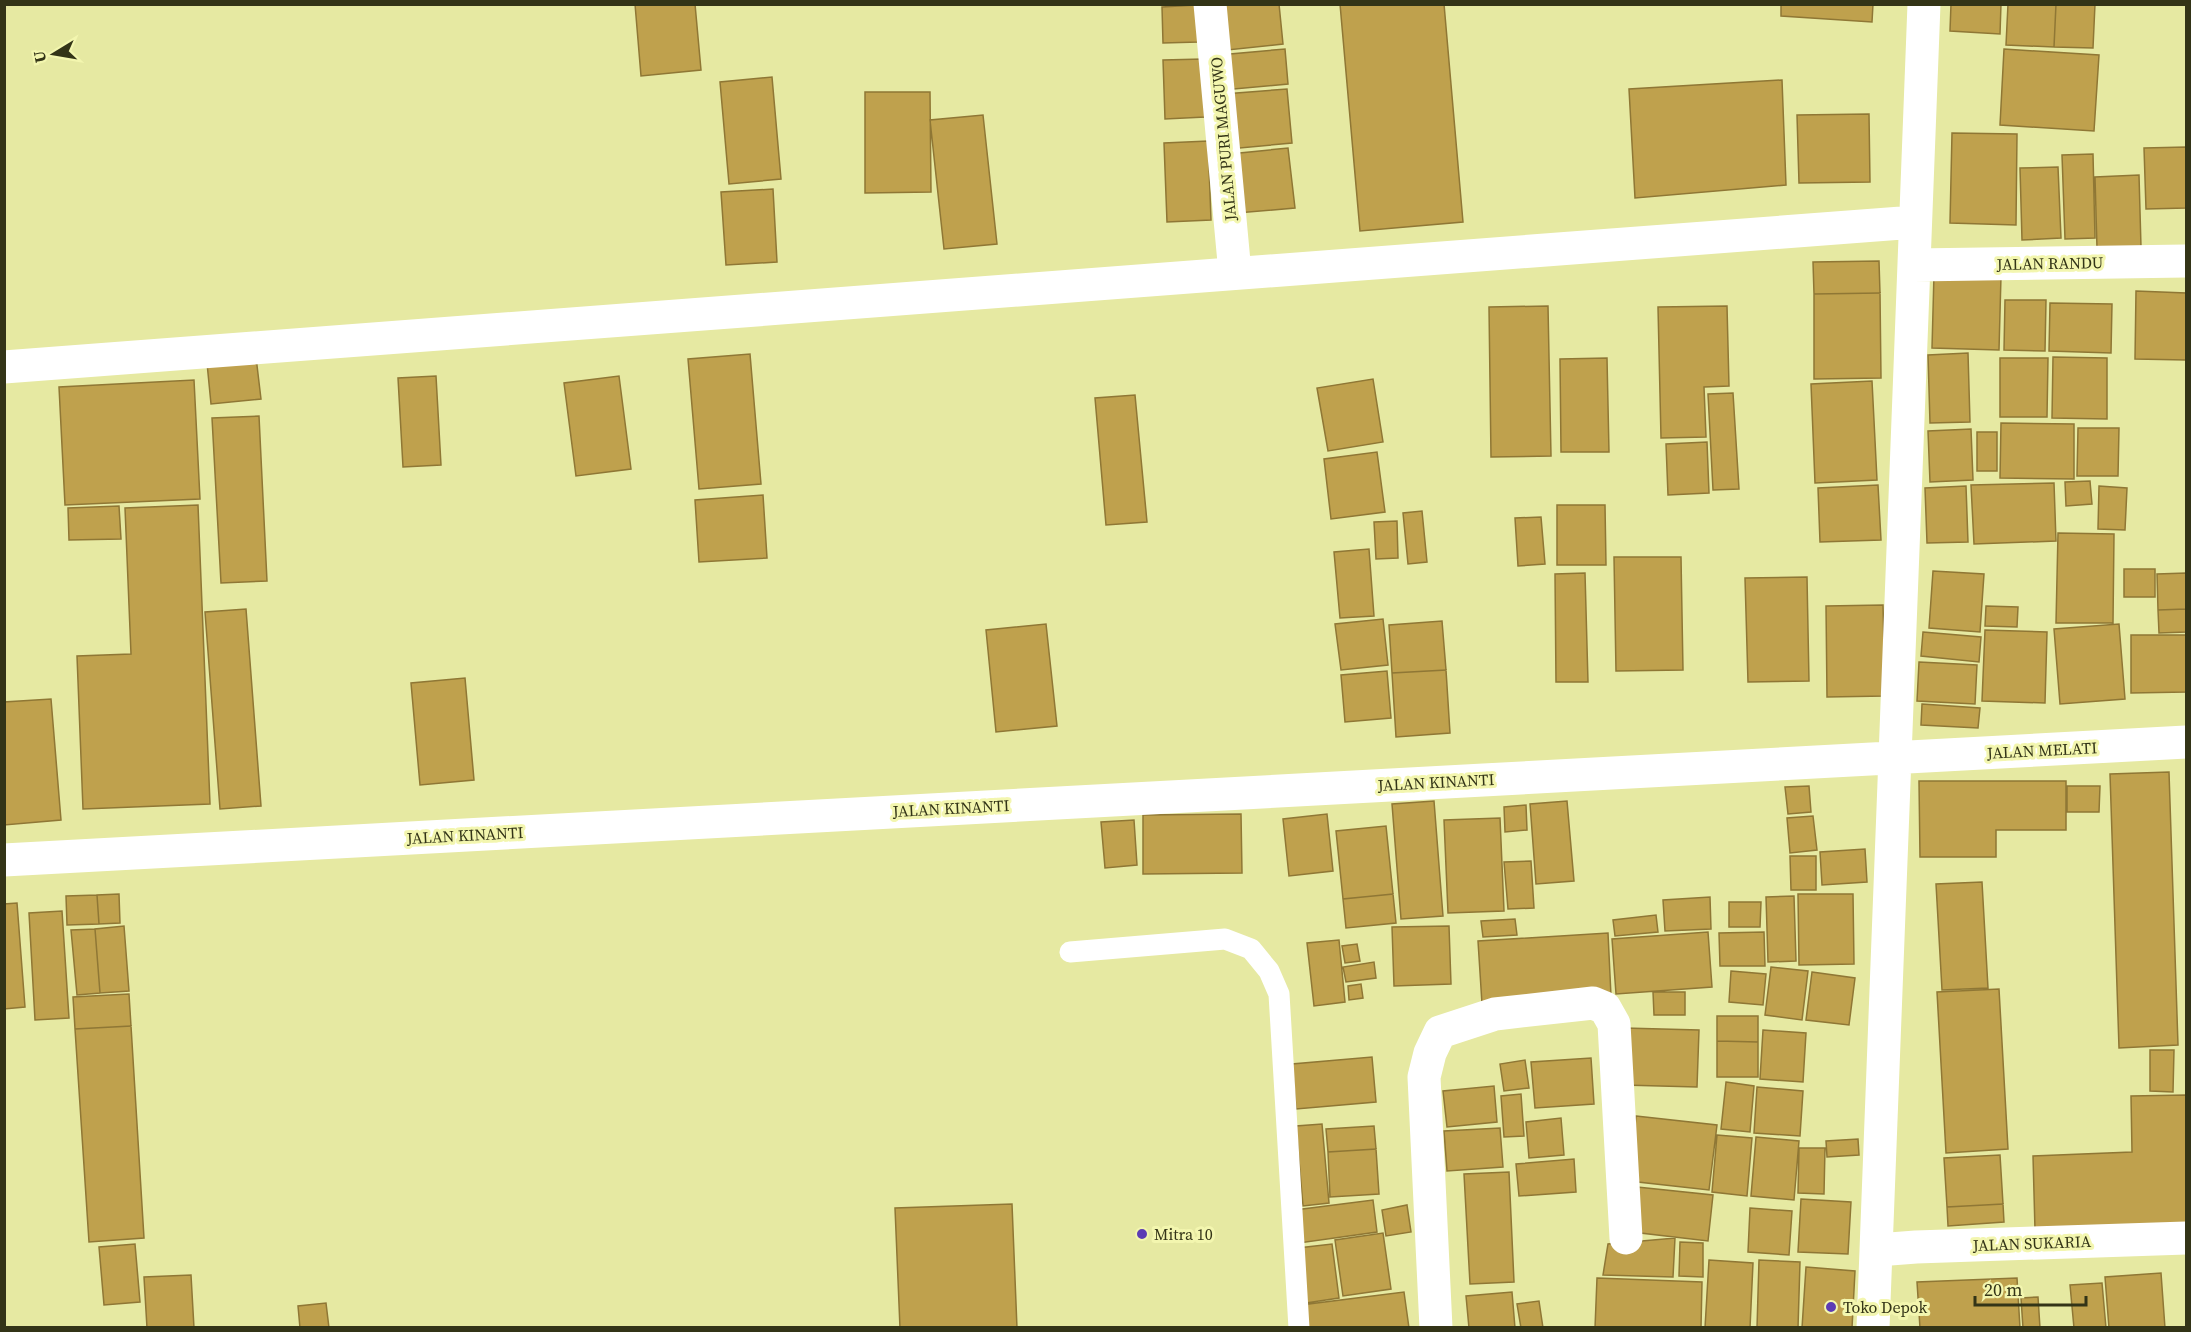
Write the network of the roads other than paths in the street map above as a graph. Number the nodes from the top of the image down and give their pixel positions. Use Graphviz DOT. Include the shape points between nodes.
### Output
graph roads {
  1 [pos="1210,4"];
  2 [pos="1924,4"];
  3 [pos="1915,222"];
  4 [pos="2187,261"];
  5 [pos="1914,265"];
  6 [pos="1235,273"];
  7 [pos="4,367"];
  8 [pos="2187,742"];
  9 [pos="1897,757"];
  10 [pos="4,860"];
  11 [pos="1070,952"];
  12 [pos="1626,1238"];
  13 [pos="2187,1238"];
  14 [pos="1877,1250"];
  15 [pos="1299,1328"];
  16 [pos="1436,1328"];
  17 [pos="1873,1328"];
  1 -- 6 [label="street, JALAN PURI MAGUWO"];
  2 -- 3 [label="street"];
  3 -- 5 [label="street"];
  3 -- 6 [label="street"];
  4 -- 5 [label="street, JALAN RANDU"];
  5 -- 9 [label="street"];
  6 -- 7 [label="street"];
  8 -- 9 [label="street, JALAN MELATI"];
  9 -- 10 [label="street, JALAN KINANTI"];
  9 -- 14 [label="street"];
  11 -- 15 [label="lane" via="1225,939 1251,949 1269,971 1279,994"];
  12 -- 16 [label="street" via="1614,1024 1605,1008 1593,1003 1495,1014 1440,1032 1424,1077"];
  13 -- 14 [label="street, JALAN SUKARIA"];
  14 -- 17 [label="street"];
}
